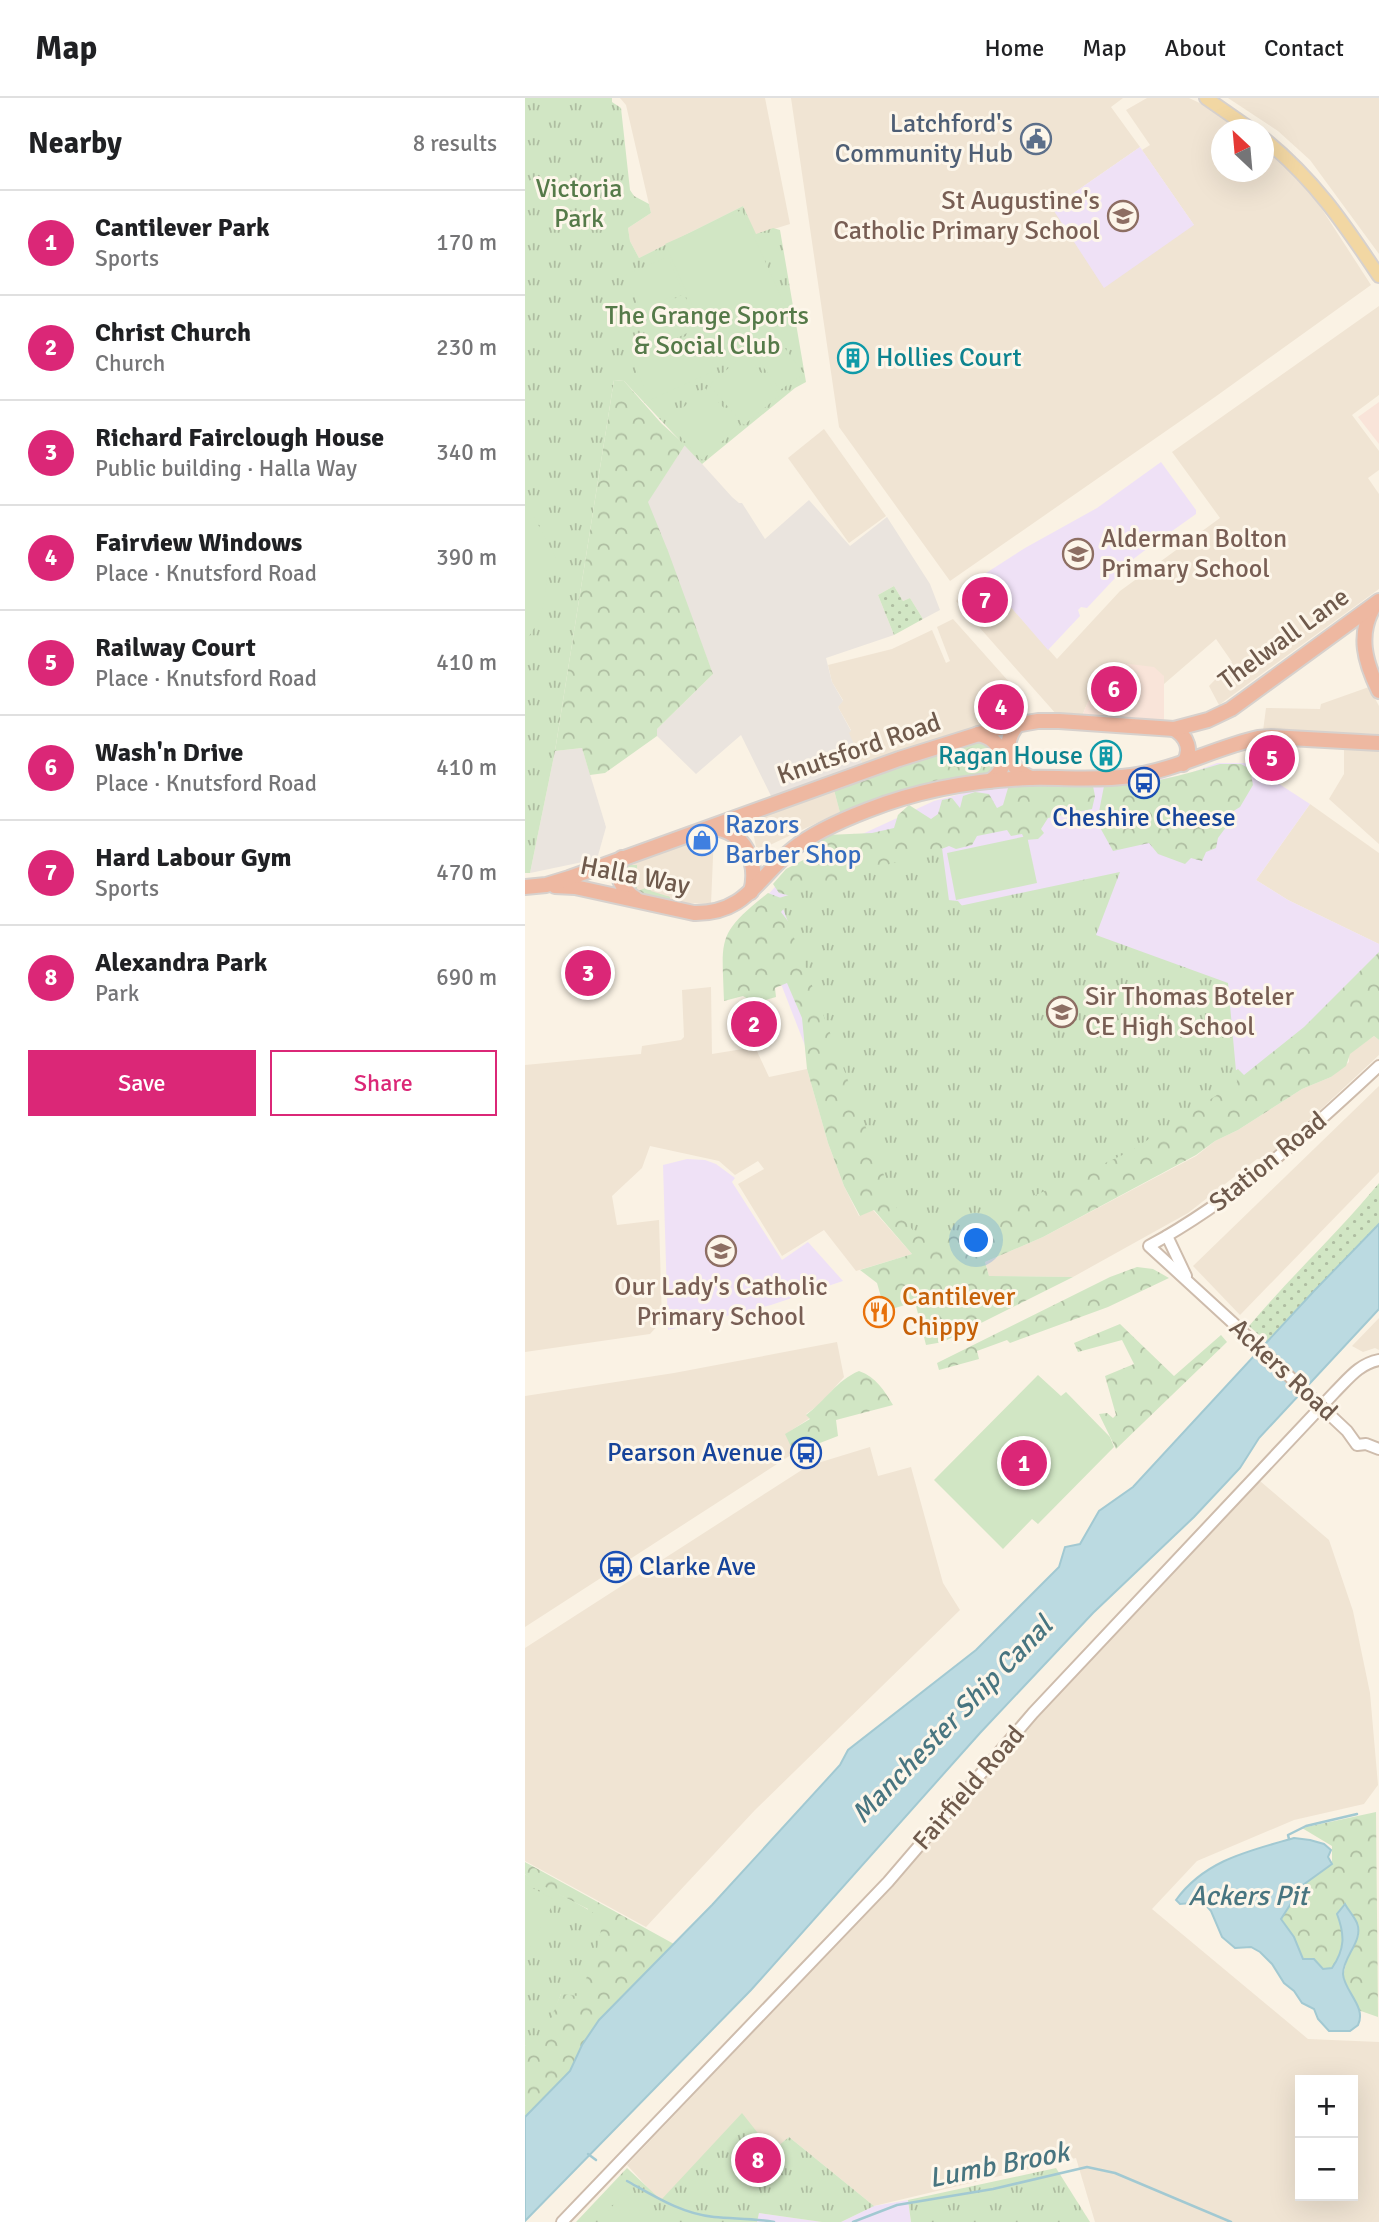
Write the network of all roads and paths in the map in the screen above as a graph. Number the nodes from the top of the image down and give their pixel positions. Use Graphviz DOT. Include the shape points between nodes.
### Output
graph roads {
  1 [pos="1206,98"];
  2 [pos="1236,119"];
  3 [pos="1274,147"];
  4 [pos="1379,275"];
  5 [pos="1377,602"];
  6 [pos="1379,691"];
  7 [pos="1218,716"];
  8 [pos="1018,724"];
  9 [pos="1174,729"];
  10 [pos="978,734"];
  11 [pos="1379,743"];
  12 [pos="1184,764"];
  13 [pos="1031,778"];
  14 [pos="990,781"];
  15 [pos="710,827"];
  16 [pos="622,858"];
  17 [pos="546,886"];
  18 [pos="525,887"];
  19 [pos="751,892"];
  20 [pos="638,900"];
  21 [pos="1379,1066"];
  22 [pos="1167,1236"];
  23 [pos="1149,1246"];
  24 [pos="1187,1280"];
  25 [pos="1379,1360"];
  26 [pos="1379,1450"];
  27 [pos="562,2222"];
  1 -- 2 [label="main road"];
  3 -- 4 [label="main road" via="1317,189"];
  5 -- 6 [label="highway" via="1363,642"];
  5 -- 7 [label="highway, Thelwall Lane"];
  7 -- 9 [label="highway, Knutsford Road"];
  8 -- 9 [label="highway, Knutsford Road" via="1059,721"];
  8 -- 10 [label="highway, Knutsford Road"];
  8 -- 13 [label="highway" via="1008,741 1008,752 1018,770"];
  9 -- 12 [label="highway" via="1185,736 1188,756"];
  10 -- 14 [label="highway" via="995,741 1003,757 999,775"];
  10 -- 15 [label="highway, Knutsford Road"];
  11 -- 12 [label="highway" via="1271,737 1249,740"];
  12 -- 13 [label="highway" via="1129,776"];
  13 -- 14 [label="highway"];
  14 -- 19 [label="highway" via="913,795 842,820 795,848"];
  15 -- 16 [label="highway, Knutsford Road"];
  15 -- 19 [label="highway" via="731,832 745,846 753,872"];
  16 -- 17 [label="highway, Knutsford Road"];
  16 -- 20 [label="highway" via="620,882"];
  17 -- 18 [label="highway, Knutsford Road"];
  17 -- 20 [label="highway, Halla Way"];
  19 -- 20 [label="highway, Halla Way" via="714,912 694,913"];
  21 -- 22 [label="main road, Station Road" via="1279,1158"];
  22 -- 23 [label="main road, Station Road"];
  22 -- 24 [label="main road, Ackers Road"];
  23 -- 24 [label="main road, Ackers Road"];
  24 -- 26 [label="main road, Ackers Road, bridge" via="1347,1431 1357,1446 1366,1444"];
  25 -- 27 [label="main road, Fairfield Road" via="1358,1368 1033,1713 888,1882"];
}
